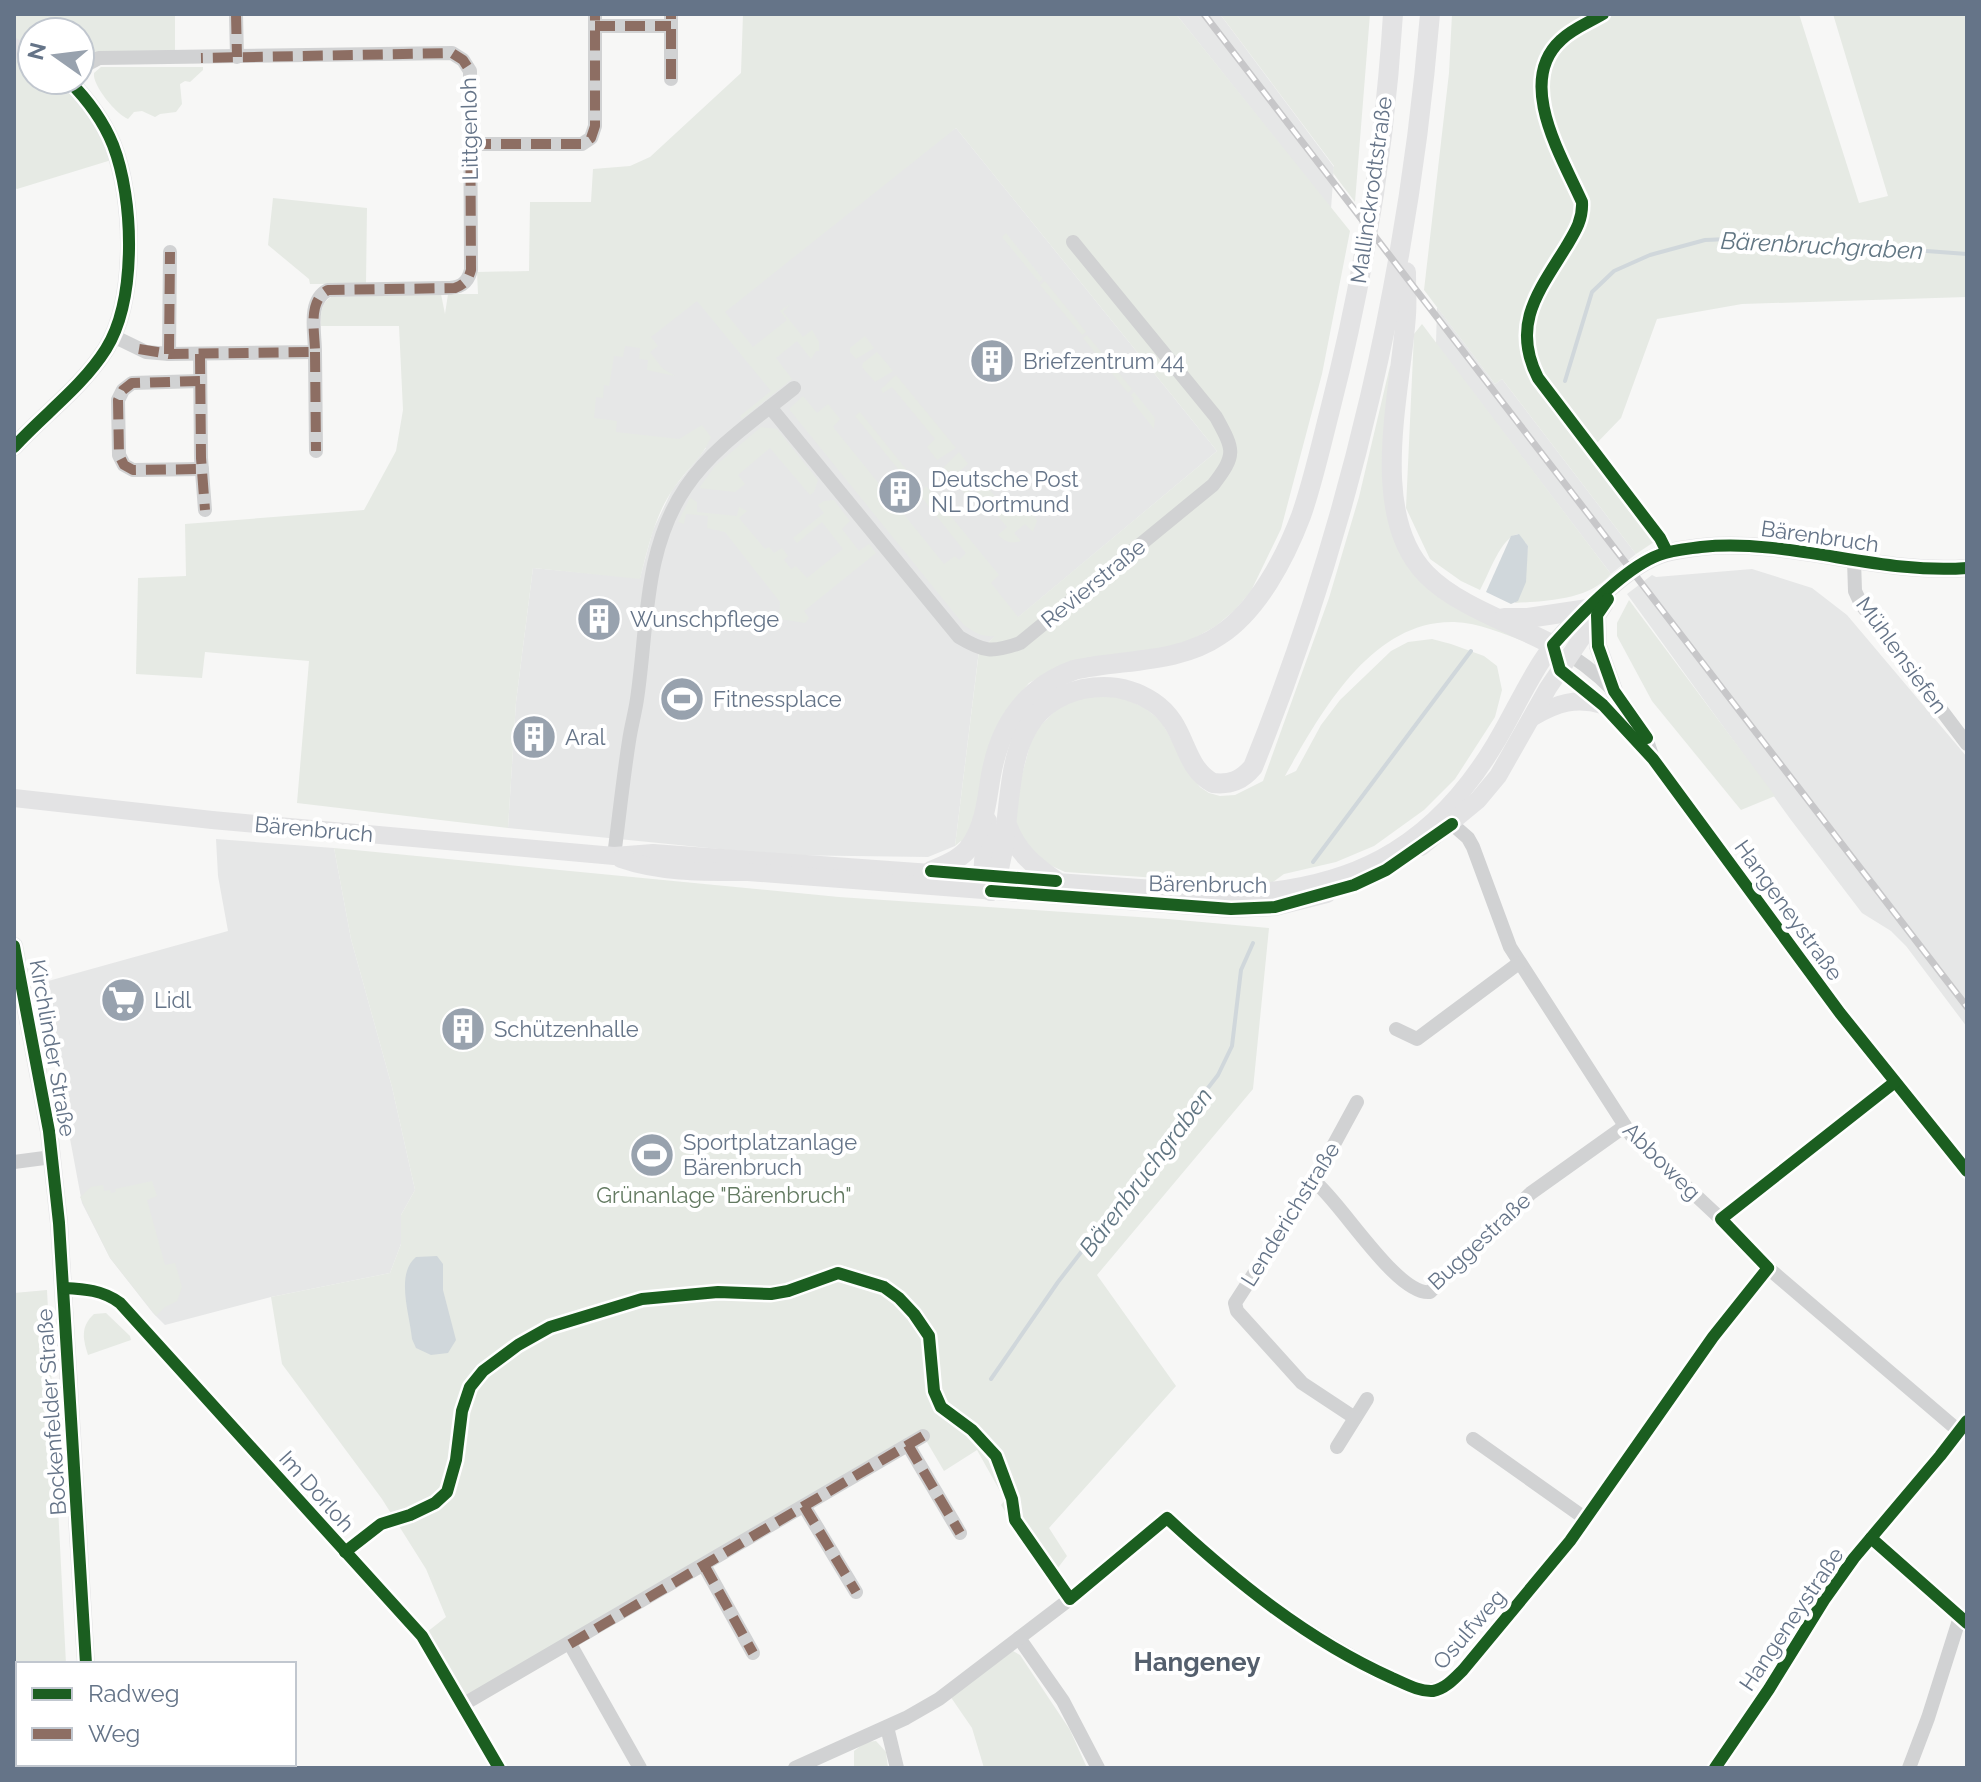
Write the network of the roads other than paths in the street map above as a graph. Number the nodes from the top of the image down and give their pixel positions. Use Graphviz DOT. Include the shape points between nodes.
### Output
graph roads {
  1 [pos="236,14"];
  2 [pos="1393,14"];
  3 [pos="1430,14"];
  4 [pos="595,20"];
  5 [pos="671,20"];
  6 [pos="237,57"];
  7 [pos="96,60"];
  8 [pos="671,79"];
  9 [pos="83,96"];
  10 [pos="471,144"];
  11 [pos="1583,213"];
  12 [pos="1405,228"];
  13 [pos="1073,242"];
  14 [pos="170,252"];
  15 [pos="113,336"];
  16 [pos="315,352"];
  17 [pos="169,354"];
  18 [pos="200,354"];
  19 [pos="200,381"];
  20 [pos="794,388"];
  21 [pos="770,407"];
  22 [pos="14,447"];
  23 [pos="316,451"];
  24 [pos="202,469"];
  25 [pos="205,510"];
  26 [pos="1667,552"];
  27 [pos="1854,560"];
  28 [pos="1967,568"];
  29 [pos="1592,612"];
  30 [pos="1500,618"];
  31 [pos="1561,657"];
  32 [pos="1608,698"];
  33 [pos="1533,717"];
  34 [pos="1967,744"];
  35 [pos="14,798"];
  36 [pos="987,803"];
  37 [pos="1006,823"];
  38 [pos="1452,824"];
  39 [pos="614,856"];
  40 [pos="931,871"];
  41 [pos="990,881"];
  42 [pos="1056,881"];
  43 [pos="14,946"];
  44 [pos="1519,963"];
  45 [pos="1396,1029"];
  46 [pos="1895,1082"];
  47 [pos="1356,1102"];
  48 [pos="1625,1126"];
  49 [pos="52,1157"];
  50 [pos="14,1162"];
  51 [pos="1967,1171"];
  52 [pos="1314,1181"];
  53 [pos="1721,1219"];
  54 [pos="1768,1268"];
  55 [pos="64,1288"];
  56 [pos="1367,1399"];
  57 [pos="1355,1418"];
  58 [pos="1963,1426"];
  59 [pos="923,1436"];
  60 [pos="1473,1439"];
  61 [pos="908,1445"];
  62 [pos="1337,1447"];
  63 [pos="804,1506"];
  64 [pos="1586,1519"];
  65 [pos="960,1533"];
  66 [pos="1871,1538"];
  67 [pos="704,1565"];
  68 [pos="856,1592"];
  69 [pos="1964,1620"];
  70 [pos="1019,1638"];
  71 [pos="570,1644"];
  72 [pos="753,1653"];
  73 [pos="86,1662"];
  74 [pos="464,1704"];
  75 [pos="887,1727"];
  76 [pos="499,1768"];
  77 [pos="640,1768"];
  78 [pos="795,1768"];
  79 [pos="897,1768"];
  80 [pos="1098,1768"];
  81 [pos="1715,1768"];
  82 [pos="1909,1768"];
  1 -- 6 [label="street"];
  2 -- 36 [label="highway, Mallinckrodtstraße" via="1363,258 1302,514 1280,561 1254,602 1221,635 1193,650 1074,670 1044,684 1005,727"];
  3 -- 12 [label="highway, Mallinckrodtstraße"];
  4 -- 5 [label="street"];
  4 -- 10 [label="street" via="591,138 582,144"];
  5 -- 8 [label="street"];
  6 -- 7 [label="street, Littgenloh"];
  6 -- 10 [label="street, Littgenloh" via="452,53 470,71"];
  9 -- 15 [label="main road" via="103,124 122,180 129,269"];
  10 -- 16 [label="street, Littgenloh" via="468,279 455,288 328,290 314,305"];
  11 -- 26 [label="street" via="1535,298 1527,322 1530,359 1538,378"];
  12 -- 30 [label="highway" via="1407,312 1393,463 1398,523 1425,573"];
  12 -- 37 [label="highway" via="1336,524 1253,767 1234,783 1213,783 1196,769 1171,717 1155,704 1124,689 1078,690 1050,704 1025,731 1012,771"];
  13 -- 21 [label="street, Revierstraße" via="1216,417 1229,440 1230,464 1213,485 1020,643 1000,650 979,649 959,637"];
  14 -- 17 [label="street"];
  15 -- 17 [label="street" via="142,351"];
  15 -- 22 [label="main road" via="81,382"];
  16 -- 18 [label="street"];
  16 -- 23 [label="street, Littgenloh"];
  17 -- 18 [label="street"];
  18 -- 19 [label="street"];
  19 -- 24 [label="street"];
  19 -- 24 [label="street" via="132,383 118,400 118,441 124,465 133,470"];
  20 -- 21 [label="street"];
  21 -- 39 [label="street" via="723,445 687,484 664,528 652,564"];
  24 -- 25 [label="street"];
  26 -- 27 [label="main road, Bärenbruch" via="1744,545"];
  26 -- 29 [label="main road, Bärenbruch" via="1602,594"];
  27 -- 28 [label="main road, Bärenbruch"];
  27 -- 34 [label="street, Mühlensiefen" via="1861,604"];
  29 -- 30 [label="highway"];
  29 -- 31 [label="main road, Bärenbruch"];
  29 -- 32 [label="main road"];
  30 -- 31 [label="highway"];
  31 -- 32 [label="street, Hangeneystraße"];
  31 -- 33 [label="main road, Bärenbruch"];
  31 -- 42 [label="main road, Bärenbruch" via="1530,680 1458,798 1421,832 1369,865 1309,887 1253,894"];
  32 -- 33 [label="main road" via="1562,703"];
  32 -- 46 [label="street, Hangeneystraße"];
  33 -- 38 [label="main road, Bärenbruch" via="1498,776"];
  35 -- 39 [label="main road, Bärenbruch"];
  36 -- 40 [label="highway" via="971,846"];
  36 -- 41 [label="highway"];
  37 -- 41 [label="highway"];
  37 -- 42 [label="highway" via="1027,860"];
  38 -- 41 [label="main road, Bärenbruch" via="1386,870 1354,885 1275,907 1231,909"];
  38 -- 44 [label="street, Abboweg" via="1473,847"];
  39 -- 40 [label="main road, Bärenbruch" via="653,853"];
  39 -- 41 [label="main road, Bärenbruch" via="674,869"];
  40 -- 41 [label="main road, Bärenbruch"];
  41 -- 42 [label="main road, Bärenbruch"];
  43 -- 49 [label="main road, Kirchlinder Straße"];
  44 -- 45 [label="street" via="1417,1039"];
  44 -- 48 [label="street, Abboweg"];
  46 -- 51 [label="street, Hangeneystraße"];
  46 -- 53 [label="street"];
  47 -- 52 [label="street, Lenderichstraße"];
  48 -- 52 [label="street, Buggestraße" via="1531,1193 1430,1292 1422,1293 1404,1280"];
  48 -- 53 [label="street, Abboweg"];
  49 -- 50 [label="street"];
  49 -- 55 [label="main road, Bockenfelder Straße"];
  52 -- 57 [label="street, Lenderichstraße" via="1235,1303 1302,1383"];
  53 -- 54 [label="street, Abboweg"];
  54 -- 58 [label="street, Abboweg"];
  54 -- 64 [label="street, Osulfweg"];
  55 -- 73 [label="main road, Bockenfelder Straße"];
  55 -- 74 [label="street, Im Dorloh" via="112,1297 129,1311 422,1636"];
  56 -- 57 [label="street"];
  57 -- 62 [label="street"];
  58 -- 66 [label="street, Hangeneystraße"];
  59 -- 61 [label="street"];
  60 -- 64 [label="street"];
  61 -- 63 [label="street"];
  61 -- 65 [label="street"];
  63 -- 67 [label="street"];
  63 -- 68 [label="street"];
  64 -- 70 [label="street, Osulfweg" via="1463,1670 1437,1690 1417,1688 1363,1665 1313,1634 1221,1568 1167,1518"];
  66 -- 69 [label="street"];
  66 -- 81 [label="street, Hangeneystraße" via="1824,1600"];
  67 -- 71 [label="street"];
  67 -- 72 [label="street"];
  69 -- 82 [label="street"];
  70 -- 75 [label="street, Osulfweg" via="939,1699"];
  70 -- 80 [label="street" via="1063,1701"];
  71 -- 74 [label="street"];
  71 -- 77 [label="street"];
  74 -- 76 [label="street, Im Dorloh"];
  75 -- 78 [label="street, Osulfweg"];
  75 -- 79 [label="street"];
}
